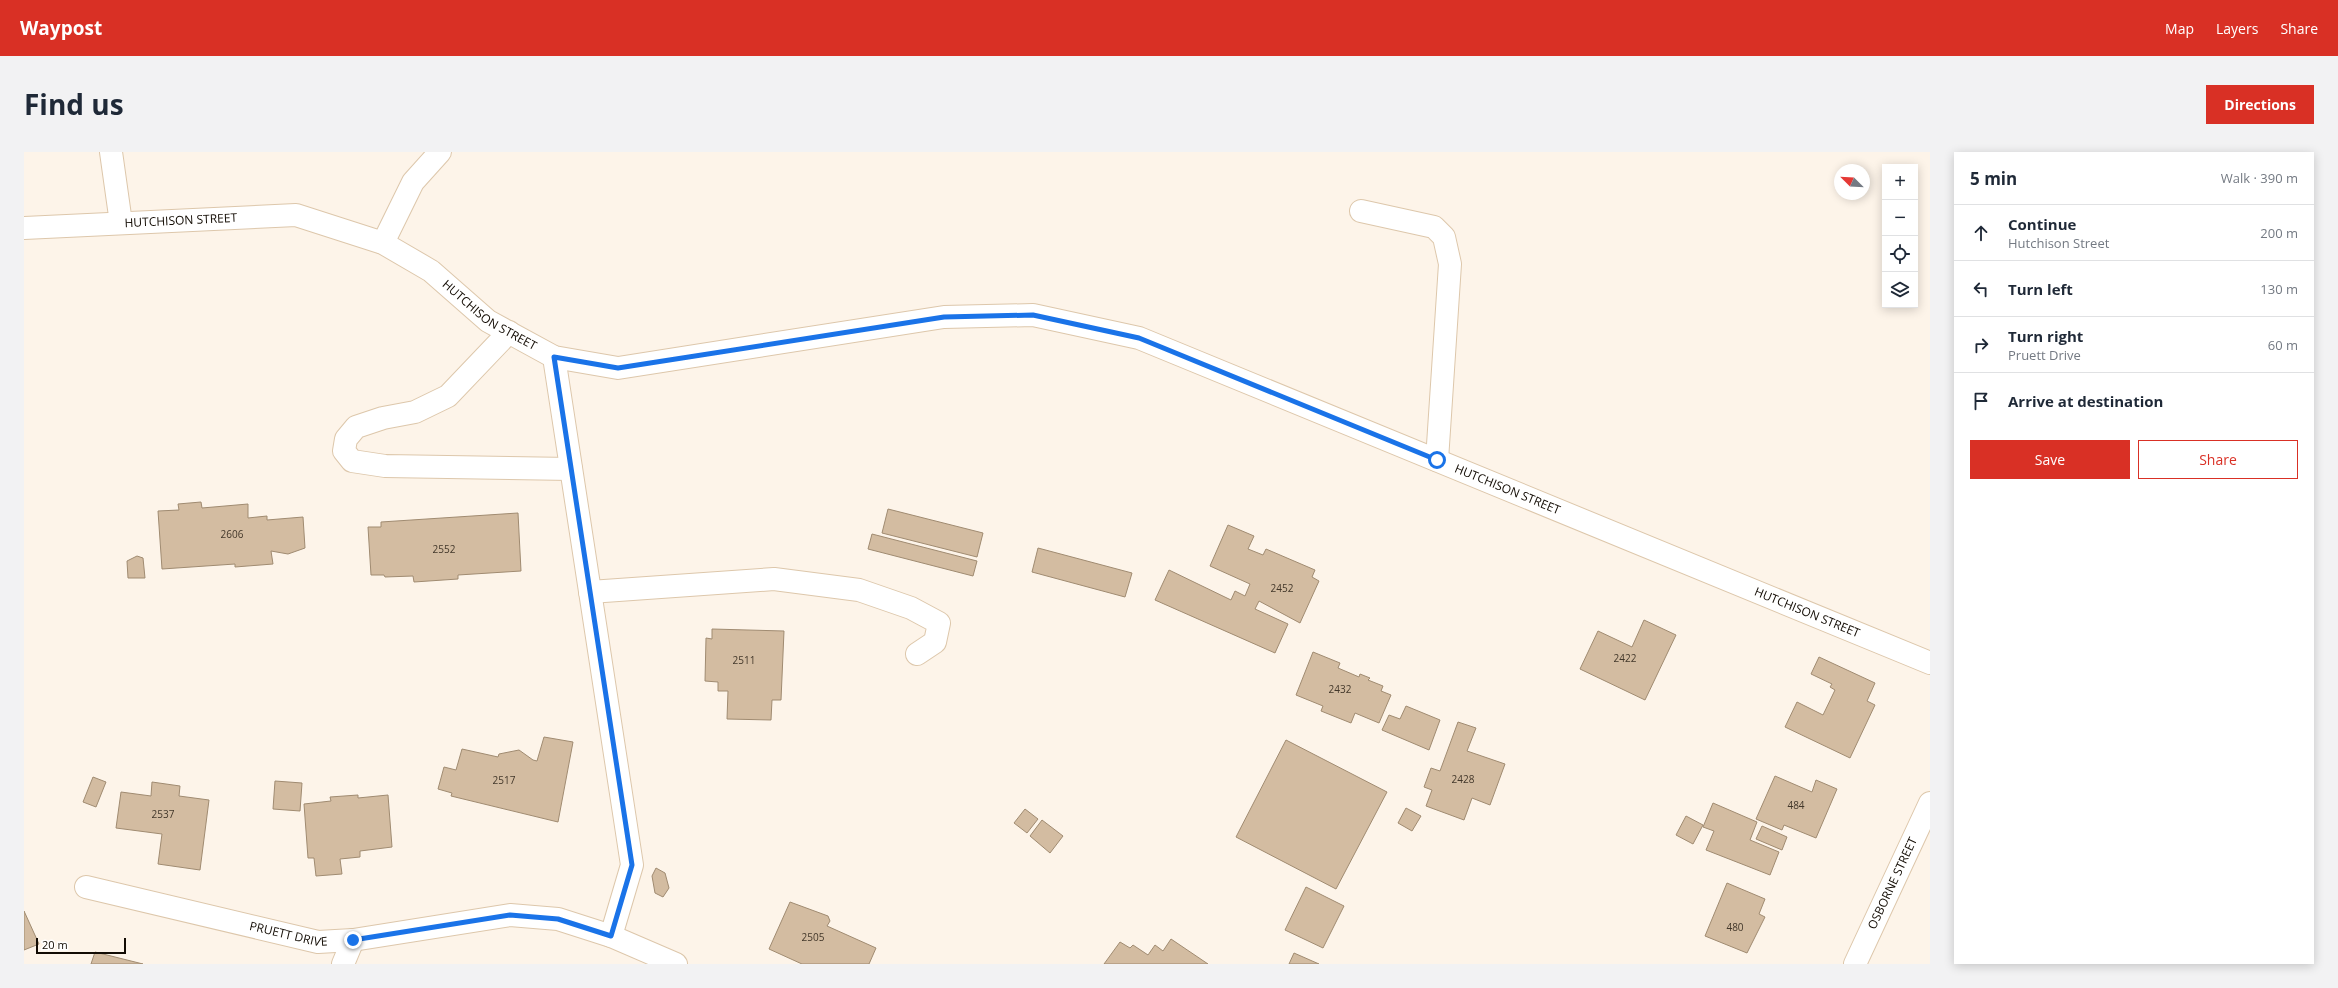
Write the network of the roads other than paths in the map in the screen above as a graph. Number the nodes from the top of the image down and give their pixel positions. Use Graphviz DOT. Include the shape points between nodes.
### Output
graph roads {
  1 [pos="111,152"];
  2 [pos="440,152"];
  3 [pos="1362,211"];
  4 [pos="121,223"];
  5 [pos="24,228"];
  6 [pos="383,243"];
  7 [pos="509,332"];
  8 [pos="554,357"];
  9 [pos="1437,460"];
  10 [pos="571,468"];
  11 [pos="590,592"];
  12 [pos="917,654"];
  13 [pos="1930,664"];
  14 [pos="1930,803"];
  15 [pos="86,887"];
  16 [pos="611,936"];
  17 [pos="353,940"];
  18 [pos="343,964"];
  19 [pos="676,964"];
  20 [pos="1856,964"];
  1 -- 4 [label="street"];
  2 -- 6 [label="street" via="413,182"];
  3 -- 9 [label="street" via="1434,227 1444,238 1450,264"];
  4 -- 5 [label="street, HUTCHISON STREET"];
  4 -- 6 [label="street, HUTCHISON STREET" via="296,215"];
  6 -- 7 [label="street, HUTCHISON STREET" via="431,271 488,321"];
  7 -- 8 [label="street, HUTCHISON STREET"];
  7 -- 10 [label="street" via="448,396 415,412 382,418 356,427 346,439 344,451 352,461 386,466"];
  8 -- 9 [label="street, HUTCHISON STREET" via="618,368 944,317 1033,315 1139,338"];
  8 -- 10 [label="street"];
  9 -- 13 [label="street, HUTCHISON STREET"];
  10 -- 11 [label="street"];
  11 -- 12 [label="street" via="774,579 859,590 911,608 939,623 935,642"];
  11 -- 16 [label="street" via="632,865"];
  14 -- 20 [label="street, OSBORNE STREET"];
  15 -- 17 [label="street, PRUETT DRIVE" via="318,942"];
  16 -- 17 [label="street, PRUETT DRIVE" via="558,919 510,915"];
  16 -- 19 [label="street, PRUETT DRIVE"];
  17 -- 18 [label="street"];
}
